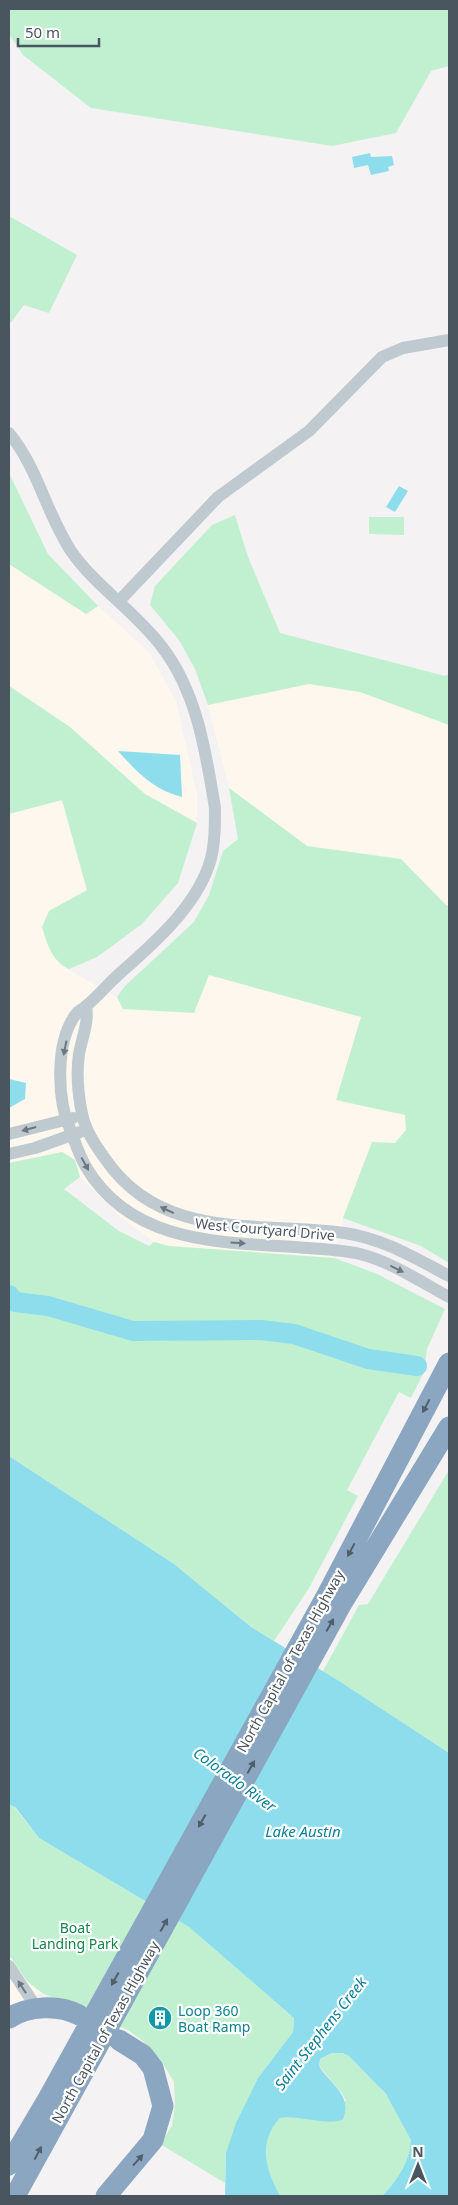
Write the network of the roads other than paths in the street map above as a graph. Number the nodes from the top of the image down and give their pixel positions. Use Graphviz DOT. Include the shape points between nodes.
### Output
graph roads {
  1 [pos="449,340"];
  2 [pos="9,433"];
  3 [pos="120,600"];
  4 [pos="86,1006"];
  5 [pos="82,1115"];
  6 [pos="66,1119"];
  7 [pos="88,1129"];
  8 [pos="9,1134"];
  9 [pos="72,1135"];
  10 [pos="9,1154"];
  11 [pos="214,1223"];
  12 [pos="213,1241"];
  13 [pos="449,1276"];
  14 [pos="449,1297"];
  15 [pos="449,1363"];
  16 [pos="449,1427"];
  17 [pos="335,1599"];
  18 [pos="9,1966"];
  19 [pos="36,2008"];
  20 [pos="79,2015"];
  21 [pos="9,2018"];
  22 [pos="119,2040"];
  23 [pos="57,2101"];
  24 [pos="9,2165"];
  25 [pos="15,2196"];
  26 [pos="106,2196"];
  1 -- 3 [label="street" via="403,348 382,357 309,431 218,497"];
  2 -- 3 [label="street, West Courtyard Drive" via="33,470 57,530 81,566"];
  3 -- 4 [label="street, West Courtyard Drive" via="162,647 180,674 192,701 211,786 215,826 210,863 201,885 187,905 140,956"];
  4 -- 5 [label="street, West Courtyard Drive" via="88,1017 79,1054 77,1081"];
  4 -- 6 [label="street, West Courtyard Drive, one-way" via="76,1013 64,1046 60,1078"];
  5 -- 6 [label="street"];
  5 -- 7 [label="street, West Courtyard Drive"];
  6 -- 8 [label="street, one-way"];
  6 -- 9 [label="street, West Courtyard Drive"];
  7 -- 9 [label="street"];
  11 -- 7 [label="street, West Courtyard Drive, one-way" via="182,1217 141,1198 114,1172 91,1139"];
  9 -- 10 [label="street"];
  9 -- 12 [label="street, West Courtyard Drive, one-way" via="86,1167 102,1188 124,1207 148,1223 176,1234"];
  11 -- 12 [label="street"];
  11 -- 13 [label="street, West Courtyard Drive" via="345,1233 370,1238"];
  12 -- 14 [label="street, West Courtyard Drive, one-way" via="360,1254 396,1268"];
  15 -- 17 [label="highway, North Capital of Texas Highway, one-way"];
  16 -- 17 [label="highway, North Capital of Texas Highway"];
  17 -- 23 [label="highway, North Capital of Texas Highway"];
  19 -- 18 [label="street, one-way"];
  19 -- 20 [label="highway" via="71,2011"];
  19 -- 21 [label="highway"];
  26 -- 22 [label="highway, one-way" via="154,2140 163,2106 153,2068 143,2055"];
  23 -- 24 [label="highway, North Capital of Texas Highway"];
  25 -- 23 [label="highway, North Capital of Texas Highway, one-way"];
}
